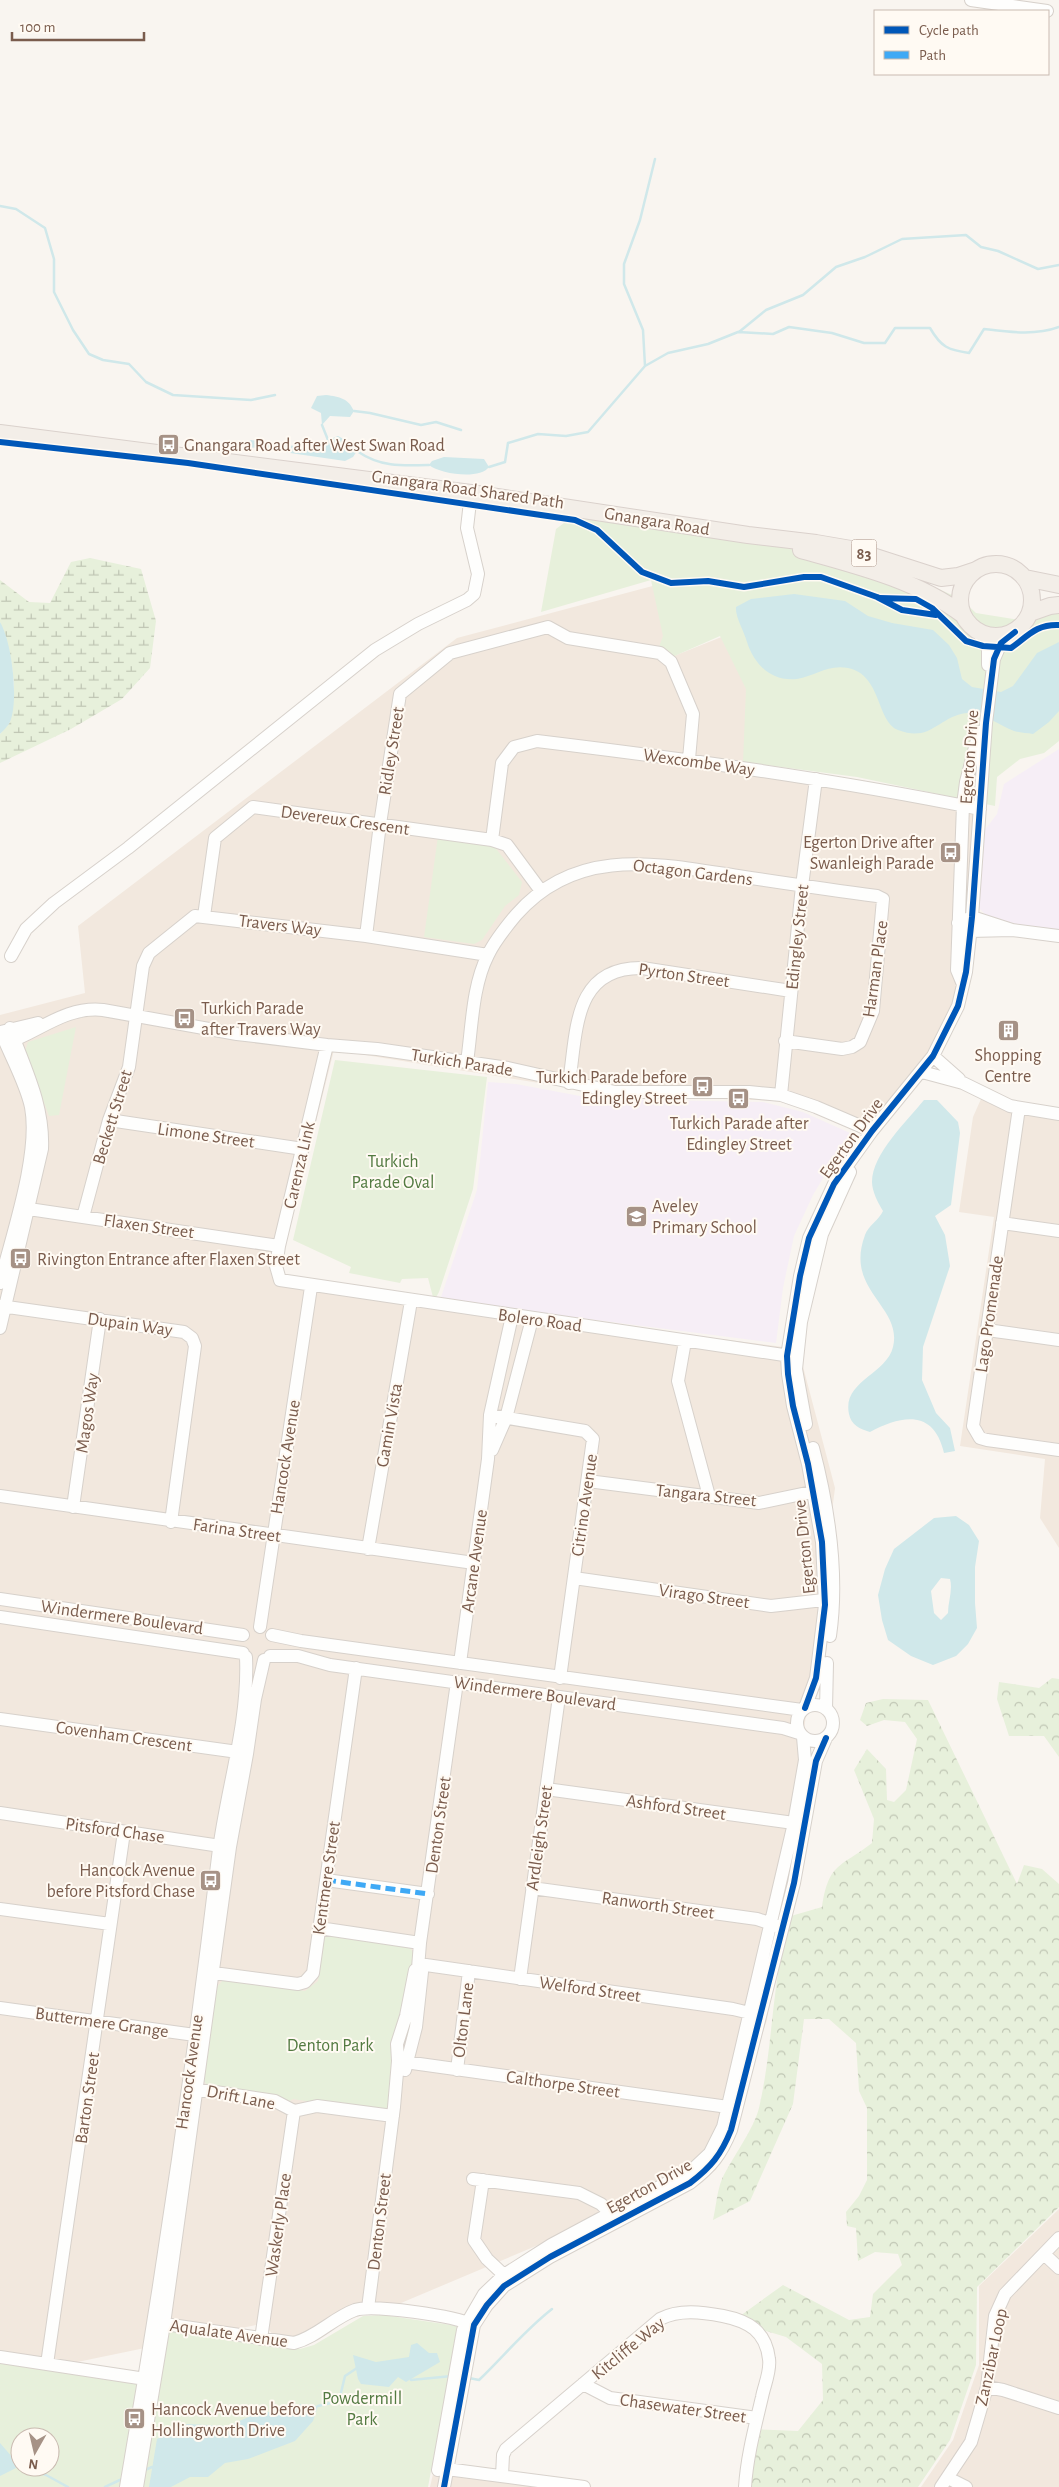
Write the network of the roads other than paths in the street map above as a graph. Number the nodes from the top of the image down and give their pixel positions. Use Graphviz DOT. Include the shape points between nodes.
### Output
graph roads {
  1 [pos="975,0"];
  2 [pos="1041,10"];
  3 [pos="0,433"];
  4 [pos="471,493"];
  5 [pos="748,536"];
  6 [pos="976,570"];
  7 [pos="1025,578"];
  8 [pos="1059,585"];
  9 [pos="1059,605"];
  10 [pos="1030,613"];
  11 [pos="962,615"];
  12 [pos="1015,632"];
  13 [pos="979,633"];
  14 [pos="989,683"];
  15 [pos="983,722"];
  16 [pos="689,759"];
  17 [pos="816,779"];
  18 [pos="963,805"];
  19 [pos="980,809"];
  20 [pos="380,824"];
  21 [pos="492,840"];
  22 [pos="802,886"];
  23 [pos="541,891"];
  24 [pos="204,916"];
  25 [pos="972,917"];
  26 [pos="958,923"];
  27 [pos="1012,930"];
  28 [pos="970,931"];
  29 [pos="366,936"];
  30 [pos="1059,936"];
  31 [pos="488,955"];
  32 [pos="11,956"];
  33 [pos="962,982"];
  34 [pos="791,991"];
  35 [pos="136,1016"];
  36 [pos="8,1036"];
  37 [pos="785,1041"];
  38 [pos="327,1045"];
  39 [pos="933,1056"];
  40 [pos="467,1062"];
  41 [pos="922,1072"];
  42 [pos="569,1083"];
  43 [pos="963,1083"];
  44 [pos="781,1095"];
  45 [pos="1019,1108"];
  46 [pos="1059,1114"];
  47 [pos="109,1120"];
  48 [pos="872,1131"];
  49 [pos="303,1149"];
  50 [pos="23,1208"];
  51 [pos="83,1217"];
  52 [pos="1002,1223"];
  53 [pos="1059,1231"];
  54 [pos="279,1246"];
  55 [pos="0,1283"];
  56 [pos="284,1283"];
  57 [pos="311,1287"];
  58 [pos="411,1301"];
  59 [pos="2,1306"];
  60 [pos="512,1316"];
  61 [pos="100,1319"];
  62 [pos="532,1319"];
  63 [pos="0,1328"];
  64 [pos="987,1330"];
  65 [pos="1059,1340"];
  66 [pos="685,1341"];
  67 [pos="792,1356"];
  68 [pos="490,1415"];
  69 [pos="506,1418"];
  70 [pos="1059,1450"];
  71 [pos="488,1459"];
  72 [pos="588,1481"];
  73 [pos="818,1491"];
  74 [pos="0,1496"];
  75 [pos="709,1496"];
  76 [pos="73,1507"];
  77 [pos="171,1522"];
  78 [pos="273,1535"];
  79 [pos="368,1549"];
  80 [pos="474,1563"];
  81 [pos="574,1578"];
  82 [pos="0,1599"];
  83 [pos="830,1599"];
  84 [pos="0,1617"];
  85 [pos="260,1627"];
  86 [pos="243,1635"];
  87 [pos="272,1635"];
  88 [pos="245,1655"];
  89 [pos="267,1658"];
  90 [pos="460,1664"];
  91 [pos="356,1668"];
  92 [pos="560,1678"];
  93 [pos="457,1682"];
  94 [pos="559,1696"];
  95 [pos="804,1709"];
  96 [pos="826,1709"];
  97 [pos="0,1719"];
  98 [pos="801,1735"];
  99 [pos="826,1738"];
  100 [pos="242,1753"];
  101 [pos="546,1789"];
  102 [pos="0,1814"];
  103 [pos="800,1824"];
  104 [pos="124,1832"];
  105 [pos="224,1846"];
  106 [pos="326,1880"];
  107 [pos="532,1888"];
  108 [pos="428,1894"];
  109 [pos="0,1909"];
  110 [pos="110,1924"];
  111 [pos="777,1925"];
  112 [pos="320,1928"];
  113 [pos="420,1943"];
  114 [pos="418,1966"];
  115 [pos="469,1971"];
  116 [pos="208,1972"];
  117 [pos="520,1979"];
  118 [pos="0,2008"];
  119 [pos="755,2014"];
  120 [pos="98,2022"];
  121 [pos="199,2035"];
  122 [pos="403,2062"];
  123 [pos="457,2070"];
  124 [pos="192,2088"];
  125 [pos="728,2108"];
  126 [pos="294,2111"];
  127 [pos="393,2112"];
  128 [pos="610,2214"];
  129 [pos="1059,2238"];
  130 [pos="1044,2254"];
  131 [pos="1059,2268"];
  132 [pos="504,2275"];
  133 [pos="368,2308"];
  134 [pos="471,2323"];
  135 [pos="158,2324"];
  136 [pos="261,2340"];
  137 [pos="0,2356"];
  138 [pos="48,2364"];
  139 [pos="150,2379"];
  140 [pos="583,2384"];
  141 [pos="987,2388"];
  142 [pos="1059,2408"];
  143 [pos="757,2418"];
  144 [pos="443,2469"];
  145 [pos="502,2476"];
  146 [pos="945,2482"];
  147 [pos="126,2487"];
  148 [pos="137,2487"];
  149 [pos="435,2487"];
  150 [pos="444,2487"];
  151 [pos="584,2487"];
  152 [pos="745,2487"];
  153 [pos="966,2487"];
  1 -- 2 [label="street"];
  3 -- 4 [label="main road, Gnangara Road / 83"];
  4 -- 5 [label="main road, Gnangara Road / 83"];
  4 -- 32 [label="street" via="467,528 478,574 474,594 375,650 128,848 54,903 26,929"];
  5 -- 6 [label="main road, Gnangara Road / 83" via="852,549 941,578"];
  5 -- 11 [label="main road, Gnangara Road / 83" via="840,561 913,587 942,599"];
  6 -- 7 [label="main road, 83" via="991,565 1007,566"];
  6 -- 11 [label="main road" via="966,579 961,590"];
  7 -- 8 [label="main road, 83"];
  7 -- 10 [label="main road" via="1033,601"];
  9 -- 10 [label="main road"];
  10 -- 12 [label="main road"];
  11 -- 13 [label="main road, 83"];
  12 -- 13 [label="main road" via="1003,636"];
  12 -- 14 [label="street, Egerton Drive" via="998,648"];
  13 -- 14 [label="street, Egerton Drive" via="988,649"];
  14 -- 15 [label="street, Egerton Drive"];
  15 -- 18 [label="street, Egerton Drive"];
  15 -- 19 [label="street, Egerton Drive"];
  16 -- 17 [label="street, Wexcombe Way"];
  16 -- 20 [label="street, Ridley Street" via="693,714 671,662 660,653 568,638 548,627 450,653 400,694"];
  16 -- 21 [label="street, Wexcombe Way" via="537,741 514,747 502,764"];
  17 -- 18 [label="street, Wexcombe Way"];
  17 -- 22 [label="street, Edingley Street"];
  18 -- 19 [label="street, Wexcombe Way"];
  18 -- 26 [label="street, Egerton Drive"];
  19 -- 25 [label="street, Egerton Drive"];
  20 -- 21 [label="street, Devereux Crescent"];
  20 -- 24 [label="street, Devereux Crescent" via="253,807 215,838"];
  20 -- 29 [label="street, Ridley Street"];
  21 -- 23 [label="street, Devereux Crescent" via="506,845"];
  22 -- 23 [label="street, Octagon Gardens" via="661,864 629,863 587,870"];
  22 -- 34 [label="street, Edingley Street"];
  22 -- 37 [label="street, Harman Place" via="882,899 873,1011 860,1042 852,1047 842,1049"];
  23 -- 31 [label="street, Octagon Gardens" via="510,922"];
  24 -- 29 [label="street, Travers Way"];
  24 -- 35 [label="street" via="195,916 149,953 143,966"];
  25 -- 26 [label="street"];
  25 -- 27 [label="street"];
  25 -- 28 [label="street, Egerton Drive"];
  26 -- 28 [label="street"];
  26 -- 33 [label="street, Egerton Drive" via="957,970"];
  27 -- 28 [label="street"];
  27 -- 30 [label="street"];
  28 -- 33 [label="street, Egerton Drive"];
  29 -- 31 [label="street, Travers Way"];
  31 -- 40 [label="street, Octagon Gardens" via="477,993"];
  33 -- 39 [label="street, Egerton Drive" via="958,1006"];
  34 -- 37 [label="street, Edingley Street"];
  34 -- 42 [label="street, Pyrton Street" via="642,968 611,972 597,982 582,1005"];
  35 -- 36 [label="street, Turkich Parade" via="90,1009"];
  35 -- 38 [label="street, Turkich Parade" via="237,1034"];
  35 -- 47 [label="street, Beckett Street" via="129,1066"];
  36 -- 50 [label="street" via="40,1108 43,1128 42,1149"];
  37 -- 44 [label="street, Edingley Street"];
  38 -- 40 [label="street, Turkich Parade"];
  38 -- 49 [label="street, Carenza Link"];
  39 -- 41 [label="street, Egerton Drive"];
  39 -- 43 [label="street"];
  40 -- 42 [label="street, Turkich Parade"];
  41 -- 43 [label="street"];
  41 -- 48 [label="street, Egerton Drive"];
  42 -- 44 [label="street, Turkich Parade" via="615,1092"];
  43 -- 45 [label="street"];
  44 -- 48 [label="street, Turkich Parade"];
  45 -- 46 [label="street"];
  45 -- 52 [label="street, Lago Promenade"];
  47 -- 49 [label="street, Limone Street"];
  47 -- 51 [label="street, Beckett Street"];
  48 -- 67 [label="street, Egerton Drive" via="859,1151 822,1234"];
  49 -- 54 [label="street, Carenza Link"];
  50 -- 51 [label="street, Flaxen Street"];
  50 -- 55 [label="street"];
  50 -- 59 [label="street"];
  51 -- 54 [label="street, Flaxen Street"];
  52 -- 53 [label="street"];
  52 -- 64 [label="street, Lago Promenade"];
  54 -- 56 [label="street, Carenza Link" via="276,1271"];
  56 -- 57 [label="street, Bolero Road"];
  57 -- 58 [label="street, Bolero Road"];
  57 -- 78 [label="street, Hancock Avenue"];
  58 -- 60 [label="street, Bolero Road"];
  58 -- 79 [label="street, Gamin Vista"];
  59 -- 61 [label="street, Dupain Way"];
  59 -- 63 [label="street"];
  60 -- 62 [label="street, Bolero Road"];
  60 -- 68 [label="street, Arcane Avenue"];
  61 -- 76 [label="street, Magos Way"];
  61 -- 77 [label="street, Dupain Way" via="184,1332 192,1338 195,1346"];
  62 -- 66 [label="street, Bolero Road"];
  62 -- 69 [label="street, Arcane Avenue"];
  64 -- 65 [label="street"];
  64 -- 70 [label="street, Lago Promenade" via="973,1426 975,1432 987,1440"];
  66 -- 67 [label="street, Bolero Road"];
  66 -- 75 [label="street" via="678,1381"];
  67 -- 73 [label="street, Egerton Drive"];
  68 -- 69 [label="street, Citrino Avenue"];
  68 -- 71 [label="street, Arcane Avenue"];
  69 -- 71 [label="street, Arcane Avenue"];
  69 -- 72 [label="street, Citrino Avenue" via="585,1431 593,1439"];
  71 -- 80 [label="street, Arcane Avenue"];
  72 -- 75 [label="street, Tangara Street"];
  72 -- 81 [label="street, Citrino Avenue"];
  73 -- 75 [label="street, Tangara Street" via="759,1502"];
  73 -- 83 [label="street, Egerton Drive" via="835,1577"];
  74 -- 76 [label="street, Farina Street"];
  76 -- 77 [label="street, Farina Street"];
  77 -- 78 [label="street, Farina Street"];
  78 -- 79 [label="street, Farina Street"];
  78 -- 85 [label="street, Hancock Avenue"];
  79 -- 80 [label="street, Farina Street"];
  80 -- 90 [label="street, Arcane Avenue"];
  81 -- 83 [label="street, Virago Street" via="771,1606"];
  81 -- 92 [label="street, Citrino Avenue"];
  82 -- 86 [label="street, Windermere Boulevard"];
  83 -- 95 [label="street, Egerton Drive" via="816,1678"];
  83 -- 96 [label="street, Egerton Drive"];
  84 -- 88 [label="street, Windermere Boulevard"];
  85 -- 86 [label="street" via="250,1628"];
  85 -- 87 [label="street"];
  86 -- 88 [label="street" via="241,1641"];
  87 -- 89 [label="street" via="275,1646"];
  87 -- 90 [label="street, Windermere Boulevard"];
  88 -- 89 [label="street" via="256,1661"];
  88 -- 100 [label="street, Hancock Avenue" via="247,1680"];
  89 -- 91 [label="street, Windermere Boulevard" via="298,1656"];
  89 -- 100 [label="street, Hancock Avenue"];
  90 -- 92 [label="street, Windermere Boulevard"];
  91 -- 93 [label="street, Windermere Boulevard"];
  91 -- 106 [label="street, Kentmere Street"];
  92 -- 95 [label="street, Windermere Boulevard"];
  93 -- 94 [label="street, Windermere Boulevard"];
  93 -- 108 [label="street, Denton Street"];
  94 -- 98 [label="street, Windermere Boulevard" via="783,1728"];
  94 -- 101 [label="street, Ardleigh Street"];
  95 -- 96 [label="street" via="816,1705"];
  95 -- 98 [label="street" via="797,1724"];
  96 -- 99 [label="street" via="833,1724"];
  97 -- 100 [label="street, Covenham Crescent"];
  98 -- 99 [label="street" via="814,1742"];
  98 -- 103 [label="street, Egerton Drive" via="805,1760"];
  99 -- 103 [label="street, Egerton Drive" via="816,1761"];
  100 -- 105 [label="street, Hancock Avenue"];
  101 -- 103 [label="street, Ashford Street"];
  101 -- 107 [label="street, Ardleigh Street"];
  102 -- 104 [label="street, Pitsford Chase"];
  103 -- 111 [label="street, Egerton Drive"];
  104 -- 105 [label="street, Pitsford Chase"];
  104 -- 110 [label="street, Barton Street"];
  105 -- 116 [label="street, Hancock Avenue"];
  106 -- 108 [label="street"];
  106 -- 112 [label="street, Kentmere Street"];
  107 -- 111 [label="street, Ranworth Street" via="757,1919"];
  107 -- 117 [label="street, Ardleigh Street"];
  108 -- 113 [label="street, Denton Street"];
  109 -- 110 [label="street"];
  110 -- 120 [label="street, Barton Street"];
  111 -- 119 [label="street, Egerton Drive"];
  112 -- 113 [label="street"];
  112 -- 116 [label="street, Kentmere Street" via="313,1973 305,1982 298,1984"];
  113 -- 114 [label="street, Denton Street"];
  114 -- 115 [label="street, Welford Street"];
  114 -- 122 [label="street, Denton Street" via="397,2044"];
  115 -- 117 [label="street, Welford Street"];
  115 -- 123 [label="street, Olton Lane"];
  116 -- 121 [label="street, Hancock Avenue"];
  117 -- 119 [label="street, Welford Street"];
  118 -- 120 [label="street, Buttermere Grange"];
  119 -- 125 [label="street, Egerton Drive"];
  119 -- 134 [label="street, Egerton Drive" via="731,2130 724,2148 709,2169 690,2183 550,2256 504,2286"];
  120 -- 121 [label="street, Buttermere Grange"];
  120 -- 138 [label="street, Barton Street"];
  121 -- 124 [label="street, Hancock Avenue"];
  122 -- 123 [label="street, Calthorpe Street"];
  122 -- 127 [label="street, Denton Street"];
  123 -- 125 [label="street, Calthorpe Street"];
  124 -- 126 [label="street, Drift Lane" via="275,2100"];
  124 -- 135 [label="street, Hancock Avenue"];
  125 -- 128 [label="street, Egerton Drive" via="710,2153 693,2170"];
  126 -- 127 [label="street" via="317,2106"];
  126 -- 136 [label="street, Waskerly Place"];
  127 -- 133 [label="street, Denton Street"];
  128 -- 132 [label="street, Egerton Drive" via="551,2245"];
  128 -- 132 [label="street" via="601,2204 580,2193 478,2180 474,2240"];
  129 -- 130 [label="street, Zanzibar Loop"];
  130 -- 131 [label="street"];
  130 -- 141 [label="street, Zanzibar Loop" via="1005,2294 995,2316"];
  132 -- 134 [label="street, Egerton Drive" via="484,2294"];
  133 -- 134 [label="street, Aqualate Avenue"];
  133 -- 136 [label="street, Aqualate Avenue" via="353,2311 304,2340"];
  134 -- 144 [label="street, Egerton Drive"];
  135 -- 136 [label="street, Aqualate Avenue"];
  135 -- 139 [label="street, Hancock Avenue"];
  137 -- 138 [label="street"];
  138 -- 139 [label="street"];
  139 -- 147 [label="street, Hancock Avenue"];
  139 -- 148 [label="street, Hancock Avenue"];
  140 -- 143 [label="street, Chasewater Street" via="610,2398"];
  140 -- 143 [label="street, Kitcliffe Way" via="660,2319 671,2314 713,2314 748,2323 763,2340 769,2360"];
  140 -- 145 [label="street, Kitcliffe Way" via="506,2449"];
  141 -- 142 [label="street"];
  141 -- 146 [label="street, Zanzibar Loop" via="971,2442"];
  143 -- 152 [label="street, Kitcliffe Way" via="746,2466"];
  144 -- 145 [label="street"];
  144 -- 149 [label="street, Egerton Drive"];
  144 -- 150 [label="street, Egerton Drive"];
  145 -- 151 [label="street"];
  146 -- 153 [label="street"];
}
